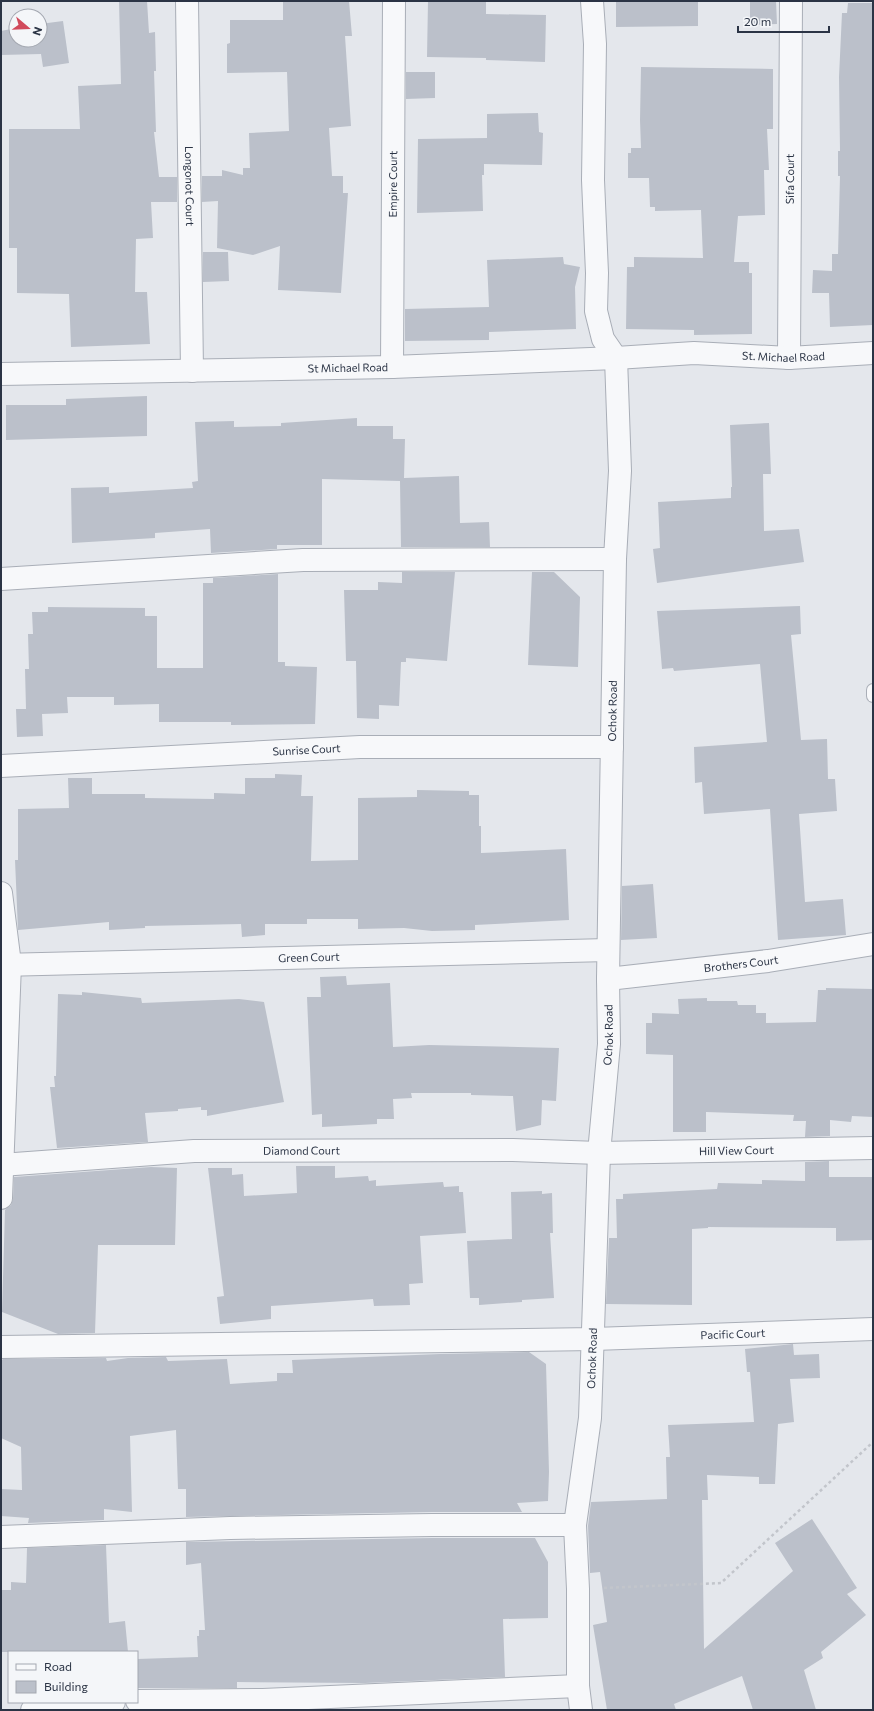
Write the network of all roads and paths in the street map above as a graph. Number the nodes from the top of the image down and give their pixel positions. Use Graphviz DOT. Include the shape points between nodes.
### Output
graph roads {
  1 [pos="187,1"];
  2 [pos="394,1"];
  3 [pos="592,1"];
  4 [pos="791,1"];
  5 [pos="694,353"];
  6 [pos="873,353"];
  7 [pos="616,358"];
  8 [pos="789,358"];
  9 [pos="392,367"];
  10 [pos="192,371"];
  11 [pos="2,375"];
  12 [pos="615,559"];
  13 [pos="1,579"];
  14 [pos="873,690"];
  15 [pos="873,696"];
  16 [pos="612,747"];
  17 [pos="1,766"];
  18 [pos="1,893"];
  19 [pos="873,944"];
  20 [pos="608,950"];
  21 [pos="5,964"];
  22 [pos="608,979"];
  23 [pos="873,1148"];
  24 [pos="599,1153"];
  25 [pos="2,1165"];
  26 [pos="1,1198"];
  27 [pos="873,1329"];
  28 [pos="594,1339"];
  29 [pos="1,1347"];
  30 [pos="873,1442"];
  31 [pos="575,1525"];
  32 [pos="1,1536"];
  33 [pos="578,1589"];
  34 [pos="578,1686"];
  35 [pos="138,1701"];
  36 [pos="99,1703"];
  37 [pos="32,1710"];
  38 [pos="581,1710"];
  1 -- 10 [label="street, Longonot Court"];
  2 -- 9 [label="street, Empire Court"];
  3 -- 7 [label="street" via="595,44 593,180 596,311 603,339"];
  4 -- 8 [label="street, Sifa Court"];
  5 -- 7 [label="street, St Michael Road"];
  5 -- 8 [label="street, St. Michael Road"];
  6 -- 8 [label="street, St. Michael Road"];
  7 -- 9 [label="street, St Michael Road"];
  7 -- 12 [label="street, Ochok Road" via="620,471"];
  9 -- 10 [label="street, St Michael Road"];
  10 -- 11 [label="street, St Michael Road"];
  12 -- 13 [label="street" via="303,560"];
  12 -- 16 [label="street, Ochok Road"];
  14 -- 15 [label="lane"];
  16 -- 17 [label="street, Sunrise Court" via="360,747"];
  16 -- 20 [label="street, Ochok Road"];
  18 -- 21 [label="street"];
  19 -- 22 [label="street, Brothers Court" via="768,961"];
  20 -- 21 [label="street, Green Court"];
  20 -- 22 [label="street, Ochok Road"];
  21 -- 25 [label="street"];
  22 -- 24 [label="street, Ochok Road" via="609,1044"];
  23 -- 24 [label="street, Hill View Court"];
  24 -- 25 [label="street, Diamond Court" via="513,1150 194,1151"];
  24 -- 28 [label="street, Ochok Road"];
  25 -- 26 [label="street"];
  27 -- 28 [label="street, Pacific Court"];
  28 -- 29 [label="street, Pacific Court"];
  28 -- 31 [label="street, Ochok Road" via="590,1418"];
  30 -- 33 [label="path" via="722,1583"];
  31 -- 32 [label="street" via="230,1528"];
  31 -- 33 [label="street, Ochok Road"];
  33 -- 34 [label="street, Ochok Road"];
  34 -- 35 [label="street" via="263,1700"];
  34 -- 38 [label="street, Ochok Road"];
  36 -- 37 [label="street"];
}
